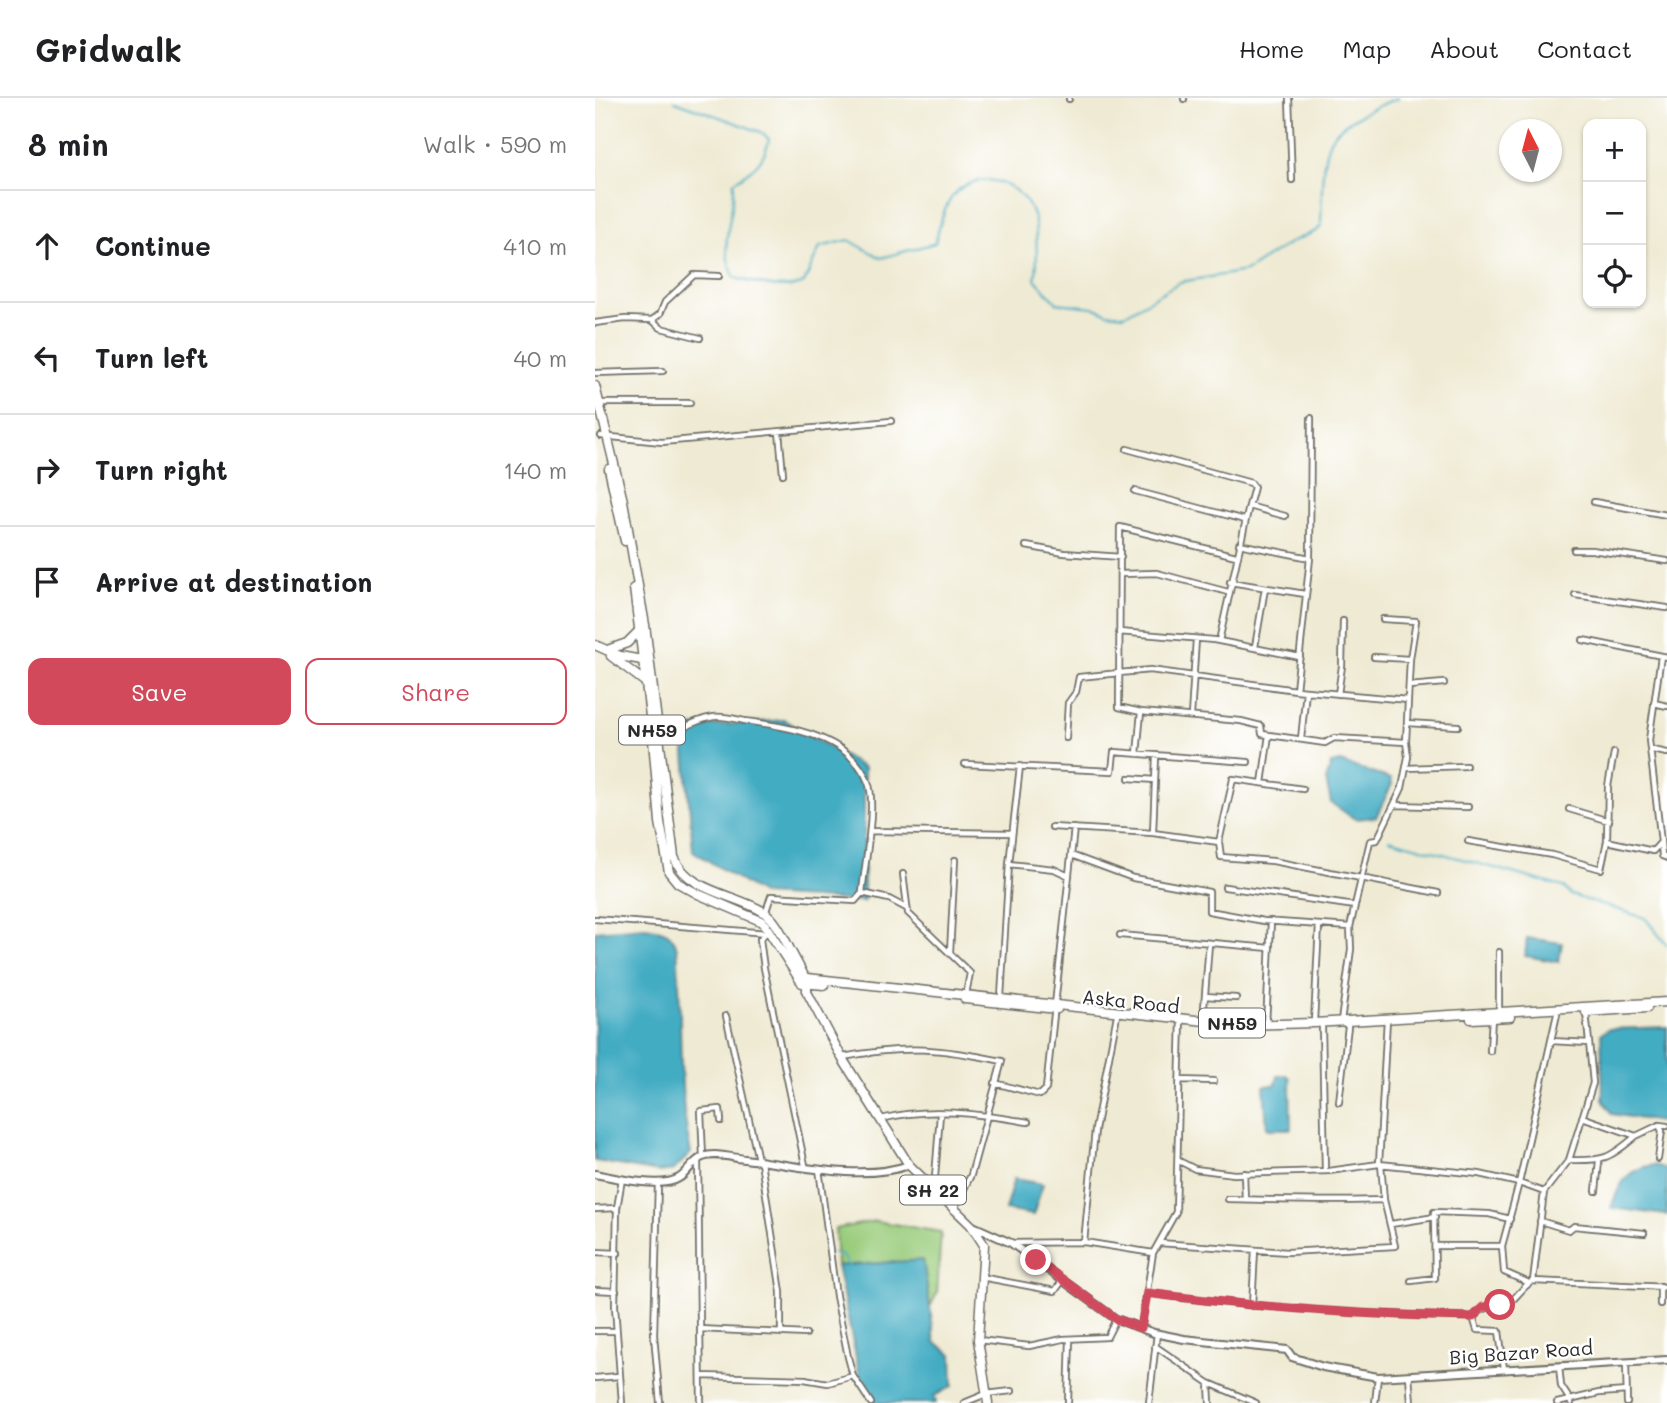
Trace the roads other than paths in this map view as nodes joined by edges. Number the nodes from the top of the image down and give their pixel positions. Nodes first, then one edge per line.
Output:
1 (1289, 98) edge
2 (1292, 180) dead end
3 (719, 276) dead end
4 (652, 320) junction
5 (595, 323) edge
6 (700, 338) dead end
7 (663, 371) dead end
8 (595, 373) edge
9 (595, 386) edge
10 (597, 402) edge
11 (690, 403) dead end
12 (595, 411) edge
13 (1311, 418) dead end
14 (891, 421) dead end
15 (779, 432) junction
16 (604, 437) junction
17 (1127, 449) dead end
18 (783, 474) dead end
19 (1135, 491) dead end
20 (1594, 502) dead end
21 (1249, 506) junction
22 (1667, 515) edge
23 (1285, 516) dead end
24 (1245, 520) junction
25 (1239, 544) junction
26 (1026, 546) dead end
27 (1574, 550) dead end
28 (1236, 556) junction
29 (1121, 557) junction
30 (1310, 558) junction
31 (1667, 561) edge
32 (1120, 574) junction
33 (1230, 582) junction
34 (1265, 589) junction
35 (1228, 592) junction
36 (1305, 594) junction
37 (1575, 595) dead end
38 (1667, 608) edge
39 (1383, 619) dead end
40 (1343, 621) dead end
41 (639, 631) junction
42 (1119, 632) junction
43 (1196, 639) junction
44 (595, 640) edge
45 (1219, 640) junction
46 (1583, 640) dead end
47 (595, 645) edge
48 (1255, 647) junction
49 (609, 650) junction
50 (1661, 656) junction
51 (1300, 657) junction
52 (1374, 657) dead end
53 (1667, 657) edge
54 (646, 659) junction
55 (1410, 659) junction
56 (1119, 673) junction
57 (1194, 678) junction
58 (645, 682) junction
59 (1444, 683) dead end
60 (1409, 686) junction
61 (1296, 690) junction
62 (1306, 691) junction
63 (1338, 694) junction
64 (1408, 700) junction
65 (1654, 702) junction
66 (1667, 706) edge
67 (1141, 712) junction
68 (1191, 716) junction
69 (1406, 723) junction
70 (1458, 726) dead end
71 (1269, 735) junction
72 (1066, 738) dead end
73 (657, 739) junction
74 (1301, 739) junction
75 (1406, 742) junction
76 (1653, 750) junction
77 (1614, 753) dead end
78 (1667, 753) edge
79 (1137, 754) junction
80 (1156, 756) junction
81 (1248, 762) dead end
82 (965, 764) dead end
83 (1020, 766) junction
84 (1466, 766) dead end
85 (1406, 768) junction
86 (1129, 778) dead end
87 (1155, 780) junction
88 (1262, 783) junction
89 (1303, 789) dead end
90 (1394, 805) junction
91 (1468, 807) dead end
92 (1569, 809) dead end
93 (1609, 821) junction
94 (1052, 827) dead end
95 (1075, 828) junction
96 (870, 831) junction
97 (1012, 833) junction
98 (1153, 833) junction
99 (1607, 841) junction
100 (1219, 842) junction
101 (1468, 842) dead end
102 (1661, 842) junction
103 (1072, 855) junction
104 (1667, 858) edge
105 (955, 860) dead end
106 (1009, 864) junction
107 (903, 874) dead end
108 (1069, 876) junction
109 (1360, 877) junction
110 (1225, 887) dead end
111 (862, 893) junction
112 (1438, 893) dead end
113 (1355, 906) junction
114 (906, 908) junction
115 (764, 917) junction
116 (595, 919) edge
117 (1271, 921) junction
118 (1319, 925) junction
119 (1350, 927) junction
120 (768, 932) junction
121 (1120, 935) dead end
122 (1209, 944) junction
123 (1270, 948) junction
124 (1499, 952) dead end
125 (950, 953) junction
126 (804, 983) junction
127 (966, 994) junction
128 (1205, 996) junction
129 (1001, 997) junction
130 (1236, 998) dead end
131 (1667, 1004) edge
132 (1055, 1006) junction
133 (1557, 1011) junction
134 (1586, 1012) junction
135 (1117, 1015) junction
136 (1496, 1015) junction
137 (726, 1016) dead end
138 (1181, 1020) junction
139 (1203, 1020) junction
140 (1387, 1021) junction
141 (1344, 1024) junction
142 (1266, 1025) junction
143 (1318, 1025) junction
144 (1551, 1041) junction
145 (1589, 1043) junction
146 (1490, 1051) dead end
147 (842, 1058) junction
148 (1179, 1080) junction
149 (1214, 1081) dead end
150 (995, 1083) junction
151 (1339, 1102) dead end
152 (987, 1113) junction
153 (940, 1114) junction
154 (1582, 1117) junction
155 (881, 1119) junction
156 (721, 1121) dead end
157 (1028, 1122) dead end
158 (1659, 1125) junction
159 (1667, 1126) edge
160 (1636, 1136) junction
161 (700, 1158) junction
162 (1658, 1159) dead end
163 (1569, 1160) junction
164 (759, 1161) junction
165 (1179, 1161) junction
166 (1599, 1161) junction
167 (1380, 1164) junction
168 (805, 1165) junction
169 (909, 1165) junction
170 (819, 1169) junction
171 (1325, 1171) junction
172 (1244, 1173) junction
173 (595, 1174) edge
174 (622, 1179) junction
175 (658, 1182) junction
176 (1519, 1183) junction
177 (934, 1191) junction
178 (1595, 1191) dead end
179 (1544, 1192) junction
180 (1228, 1199) dead end
181 (1245, 1199) junction
182 (1384, 1200) junction
183 (617, 1208) junction
184 (595, 1209) edge
185 (953, 1211) junction
186 (1434, 1217) junction
187 (1510, 1219) junction
188 (1540, 1221) junction
189 (1391, 1224) junction
190 (971, 1225) junction
191 (1644, 1233) dead end
192 (1084, 1242) junction
193 (1011, 1243) junction
194 (1159, 1243) junction
195 (1436, 1246) junction
196 (1502, 1246) junction
197 (1255, 1250) junction
198 (595, 1252) edge
199 (618, 1253) junction
200 (1153, 1253) junction
201 (980, 1276) junction
202 (1063, 1280) junction
203 (1411, 1281) dead end
204 (1531, 1282) junction
205 (1660, 1286) junction
206 (1667, 1287) edge
207 (595, 1290) edge
208 (616, 1290) junction
209 (1147, 1293) junction
210 (1660, 1304) dead end
211 (1252, 1306) junction
212 (1473, 1317) junction
213 (1116, 1319) junction
214 (1141, 1328) junction
215 (700, 1329) junction
216 (595, 1331) edge
217 (616, 1331) junction
218 (781, 1331) junction
219 (1157, 1333) junction
220 (806, 1334) dead end
221 (1070, 1339) junction
222 (978, 1340) junction
223 (1156, 1346) junction
224 (1667, 1360) edge
225 (1626, 1361) junction
226 (1559, 1365) junction
227 (1504, 1369) junction
228 (1409, 1374) junction
229 (619, 1376) junction
230 (701, 1376) junction
231 (853, 1376) junction
232 (1378, 1377) junction
233 (595, 1378) edge
234 (1209, 1383) junction
235 (1012, 1391) dead end
236 (1627, 1391) junction
237 (986, 1394) junction
238 (1570, 1401) edge
239 (622, 1403) edge
240 (660, 1403) edge
241 (701, 1403) edge
242 (871, 1403) edge
243 (964, 1403) edge
244 (988, 1403) edge
245 (1068, 1403) edge
246 (1149, 1403) edge
247 (1210, 1403) edge
248 (1256, 1403) edge
249 (1375, 1403) edge
250 (1411, 1403) edge
251 (1557, 1403) edge
252 (1627, 1403) edge

1 - 2 street
3 - 4 street
4 - 5 street
4 - 6 street
7 - 8 street
9 - 10 main road, NH59
10 - 11 street
10 - 16 main road, NH59
12 - 16 main road, NH59
13 - 30 street
14 - 15 street
15 - 16 street
15 - 18 street
16 - 41 main road, NH59
16 - 54 main road, NH59
17 - 21 street
19 - 24 street
20 - 22 street
21 - 23 street
21 - 24 street
24 - 25 street
25 - 28 street
25 - 30 street
26 - 29 street
27 - 31 street
28 - 29 street
28 - 33 street
29 - 32 street
30 - 36 street
32 - 35 street
32 - 42 street
33 - 34 street
33 - 35 street
34 - 36 street
34 - 48 street
35 - 45 street
36 - 51 street
37 - 38 street
39 - 55 street
40 - 63 street
41 - 49 main road
41 - 54 main road, NH59
42 - 43 street
42 - 56 street
43 - 45 street
43 - 57 street
44 - 49 main road
45 - 48 street
46 - 50 street
47 - 49 main road
48 - 51 street
49 - 54 main road
49 - 58 main road
50 - 53 street
50 - 65 street
51 - 61 street
52 - 55 street
54 - 58 main road, NH59
54 - 73 main road, NH59
55 - 60 street
56 - 57 street
56 - 67 street
56 - 72 street
57 - 61 street
57 - 68 street
58 - 73 main road, NH59
59 - 60 street
60 - 64 street
61 - 62 street
62 - 63 street
62 - 74 street
63 - 64 street
64 - 69 street
65 - 66 street
65 - 76 street
67 - 68 street
67 - 79 street
68 - 71 street
69 - 70 street
69 - 75 street
71 - 74 street
71 - 88 street
73 - 96 street
73 - 115 main road, NH59
74 - 75 street
75 - 85 street
76 - 78 street
76 - 102 street
77 - 93 street
79 - 80 street
79 - 83 street
80 - 81 street
80 - 87 street
82 - 83 street
83 - 97 street
84 - 85 street
85 - 90 street
86 - 87 street
87 - 98 street
88 - 89 street
88 - 100 street
90 - 91 street
90 - 109 street
92 - 93 street
93 - 99 street
94 - 95 street
95 - 98 street
95 - 103 street
96 - 97 street
96 - 111 street
97 - 106 street
98 - 100 street
99 - 101 street
99 - 102 street
100 - 109 street
102 - 104 street
103 - 108 street
103 - 117 street
105 - 125 street
106 - 108 street
106 - 129 street
107 - 114 street
108 - 132 street
109 - 112 street
109 - 113 street
110 - 113 street
111 - 114 street
111 - 115 street
113 - 119 street
114 - 125 street
115 - 120 main road, NH59
115 - 126 main road
116 - 120 street
117 - 118 street
117 - 123 street
118 - 119 street
118 - 143 street
119 - 141 street
120 - 126 main road, NH59
120 - 168 street
121 - 122 street
122 - 123 street
122 - 128 street
123 - 142 street
124 - 136 street
125 - 127 street
126 - 127 main road, NH59
126 - 132 main road, Aska Road / NH59
126 - 147 main road, SH 22
127 - 129 main road, NH59
128 - 130 street
128 - 139 street
129 - 132 main road, NH59
131 - 133 main road, NH59
131 - 134 main road, Aska Road / NH59
132 - 135 main road, Aska Road / NH59
132 - 138 main road, NH59
132 - 150 street
133 - 134 main road, Aska Road / NH59
133 - 136 main road, Aska Road / NH59
133 - 144 street
134 - 145 street
135 - 138 main road, Aska Road / NH59
135 - 192 street
136 - 140 main road, Aska Road / NH59
136 - 146 street
137 - 164 street
138 - 139 main road, NH59
138 - 143 main road, Aska Road / NH59
138 - 148 street
139 - 142 main road, NH59
140 - 141 main road, Aska Road / NH59
140 - 167 street
141 - 143 main road, Aska Road / NH59
141 - 151 street
142 - 143 main road, NH59
143 - 171 street
144 - 145 street
144 - 176 street
145 - 154 street
147 - 150 street
147 - 155 main road, SH 22
148 - 149 street
148 - 165 street
150 - 152 street
152 - 153 street
152 - 157 street
152 - 185 street
153 - 155 street
153 - 177 street
154 - 160 street
154 - 163 street
155 - 169 main road, SH 22
156 - 161 street
158 - 159 street
158 - 160 street
158 - 162 street
160 - 166 street
161 - 164 street
161 - 175 street
161 - 215 street
163 - 166 street
163 - 179 street
164 - 168 street
164 - 218 street
165 - 172 street
165 - 194 street
166 - 178 street
167 - 171 street
167 - 176 street
167 - 182 street
168 - 170 street
169 - 170 street
169 - 177 main road, SH 22
170 - 231 street
171 - 172 street
172 - 181 street
173 - 174 street
174 - 175 street
174 - 183 street
175 - 240 street
176 - 179 street
176 - 187 street
177 - 185 main road, SH 22
179 - 188 street
180 - 181 street
181 - 182 street
182 - 189 street
183 - 184 street
183 - 199 street
185 - 190 main road, SH 22
186 - 187 street
186 - 189 street
186 - 195 street
187 - 196 street
188 - 191 street
188 - 204 street
189 - 197 street
190 - 193 street, Big Bazar Road
190 - 201 main road, SH 22
192 - 193 street
192 - 200 street
193 - 202 street, Big Bazar Road
194 - 197 street
194 - 200 street
195 - 196 street
195 - 203 street
196 - 204 street
197 - 211 street
198 - 199 street
199 - 208 street
200 - 209 street
201 - 202 street
201 - 222 main road, SH 22
202 - 213 street, Big Bazar Road
204 - 205 street
204 - 212 street
205 - 206 street
205 - 210 street
207 - 208 street
208 - 217 street
209 - 211 street
209 - 214 street
211 - 212 street
212 - 227 street
213 - 214 street, Big Bazar Road
213 - 221 street
214 - 219 street, Big Bazar Road
215 - 218 street
215 - 230 street
216 - 217 street
217 - 229 street
218 - 220 street
219 - 223 street
219 - 232 street, Big Bazar Road
221 - 222 street
221 - 245 street
222 - 237 main road, SH 22
223 - 234 street
223 - 246 street
224 - 225 street, Big Bazar Road
225 - 226 street, Big Bazar Road
225 - 236 street
226 - 227 street, Big Bazar Road
226 - 238 street
227 - 228 street, Big Bazar Road
228 - 232 street, Big Bazar Road
228 - 250 street
229 - 233 street
229 - 239 street
230 - 231 street
230 - 241 street
231 - 242 street
232 - 249 street
234 - 247 street
234 - 248 street
235 - 237 street
236 - 238 street
236 - 252 street
237 - 243 street
237 - 244 main road, SH 22
238 - 251 street

